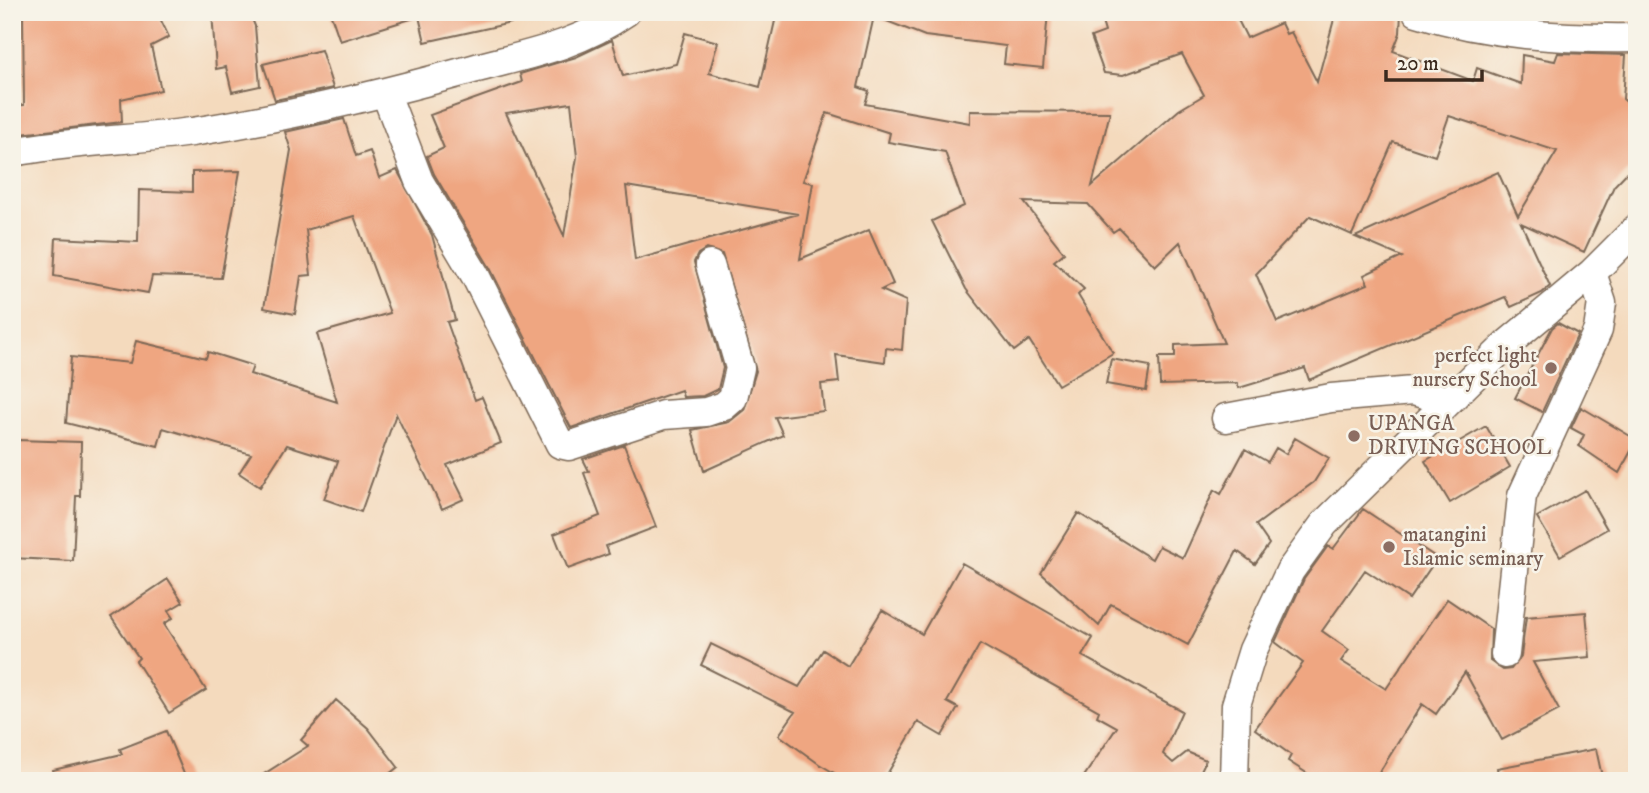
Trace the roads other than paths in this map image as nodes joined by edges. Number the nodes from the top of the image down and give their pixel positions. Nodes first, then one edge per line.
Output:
1 (626, 12) edge
2 (1417, 12) edge
3 (1637, 38) edge
4 (386, 94) junction
5 (12, 152) edge
6 (1637, 228) edge
7 (710, 265) dead end
8 (1592, 273) junction
9 (1449, 401) junction
10 (1226, 418) dead end
11 (1505, 654) dead end
12 (1234, 781) edge

1 - 4 street
2 - 3 street
4 - 5 street
4 - 7 street
6 - 8 street
8 - 9 street
8 - 11 street
9 - 10 street
9 - 12 street

